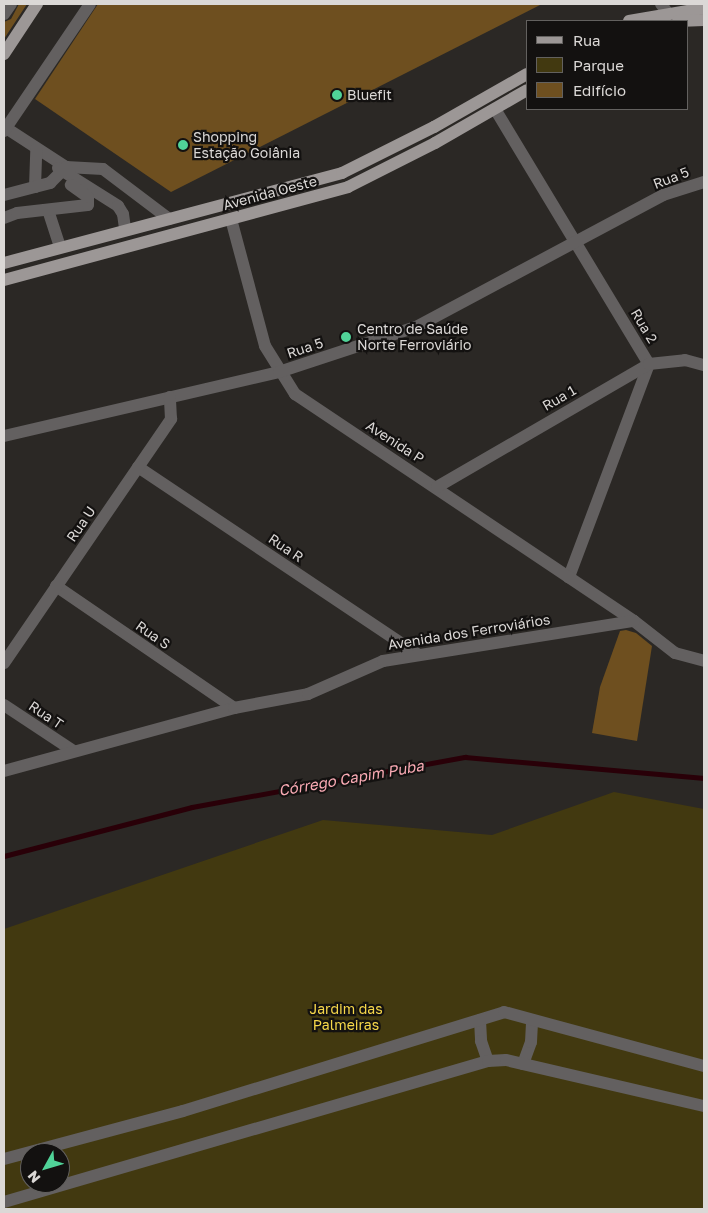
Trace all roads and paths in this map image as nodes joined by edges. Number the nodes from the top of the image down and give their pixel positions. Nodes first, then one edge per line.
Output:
1 (11, 4) edge
2 (37, 4) edge
3 (90, 4) edge
4 (664, 8) edge
5 (704, 8) edge
6 (4, 14) edge
7 (631, 20) edge
8 (704, 20) edge
9 (688, 21) edge
10 (4, 54) edge
11 (526, 75) edge
12 (526, 91) edge
13 (495, 109) junction
14 (4, 132) edge
15 (36, 152) junction
16 (62, 172) junction
17 (704, 182) edge
18 (35, 187) junction
19 (4, 195) edge
20 (48, 210) junction
21 (4, 218) edge
22 (169, 219) junction
23 (231, 219) junction
24 (124, 230) junction
25 (576, 242) junction
26 (60, 246) junction
27 (4, 263) edge
28 (4, 280) edge
29 (649, 364) junction
30 (704, 365) edge
31 (278, 372) junction
32 (170, 397) junction
33 (4, 436) edge
34 (138, 467) junction
35 (437, 488) junction
36 (569, 577) junction
37 (56, 586) junction
38 (634, 621) junction
39 (417, 654) junction
40 (704, 661) edge
41 (4, 663) edge
42 (4, 705) edge
43 (234, 708) junction
44 (72, 750) junction
45 (4, 771) edge
46 (480, 1020) junction
47 (532, 1020) junction
48 (488, 1061) junction
49 (523, 1064) junction
50 (704, 1066) edge
51 (704, 1106) edge
52 (4, 1159) edge
53 (4, 1202) edge

1 - 6 street
2 - 10 main road
3 - 14 street
4 - 5 main road
4 - 7 main road
8 - 9 main road
11 - 22 main road, Avenida Oeste
12 - 13 main road, Avenida Oeste
13 - 23 main road, Avenida Oeste
13 - 25 street, Rua 2
14 - 15 street
15 - 16 street
15 - 18 street
16 - 18 street
16 - 20 street
16 - 22 street
16 - 24 street
17 - 25 street, Rua 5
18 - 19 street
20 - 21 street
20 - 26 street
22 - 24 main road, Avenida Oeste
23 - 28 main road, Avenida Oeste
23 - 31 street, Avenida P
24 - 26 main road, Avenida Oeste
25 - 29 street, Rua 2
25 - 31 street, Rua 5
26 - 27 main road, Avenida Oeste
29 - 30 street, Rua 1
29 - 35 street, Rua 1
29 - 36 street, Rua 2
31 - 32 street, Rua 5
31 - 35 street, Avenida P
32 - 33 street, Rua 5
32 - 34 street, Rua U
34 - 37 street, Rua U
34 - 39 street, Rua R
35 - 36 street, Avenida P
36 - 38 street, Avenida P
37 - 41 street, Rua U
37 - 43 street, Rua S
38 - 39 street, Avenida dos Ferroviários
38 - 40 street
39 - 43 street, Avenida dos Ferroviários
42 - 44 street, Rua T
43 - 44 street, Avenida dos Ferroviários
44 - 45 street, Avenida dos Ferroviários
46 - 47 street
46 - 48 street
46 - 52 street
47 - 49 street
47 - 50 street
48 - 49 street
48 - 53 street
49 - 51 street

